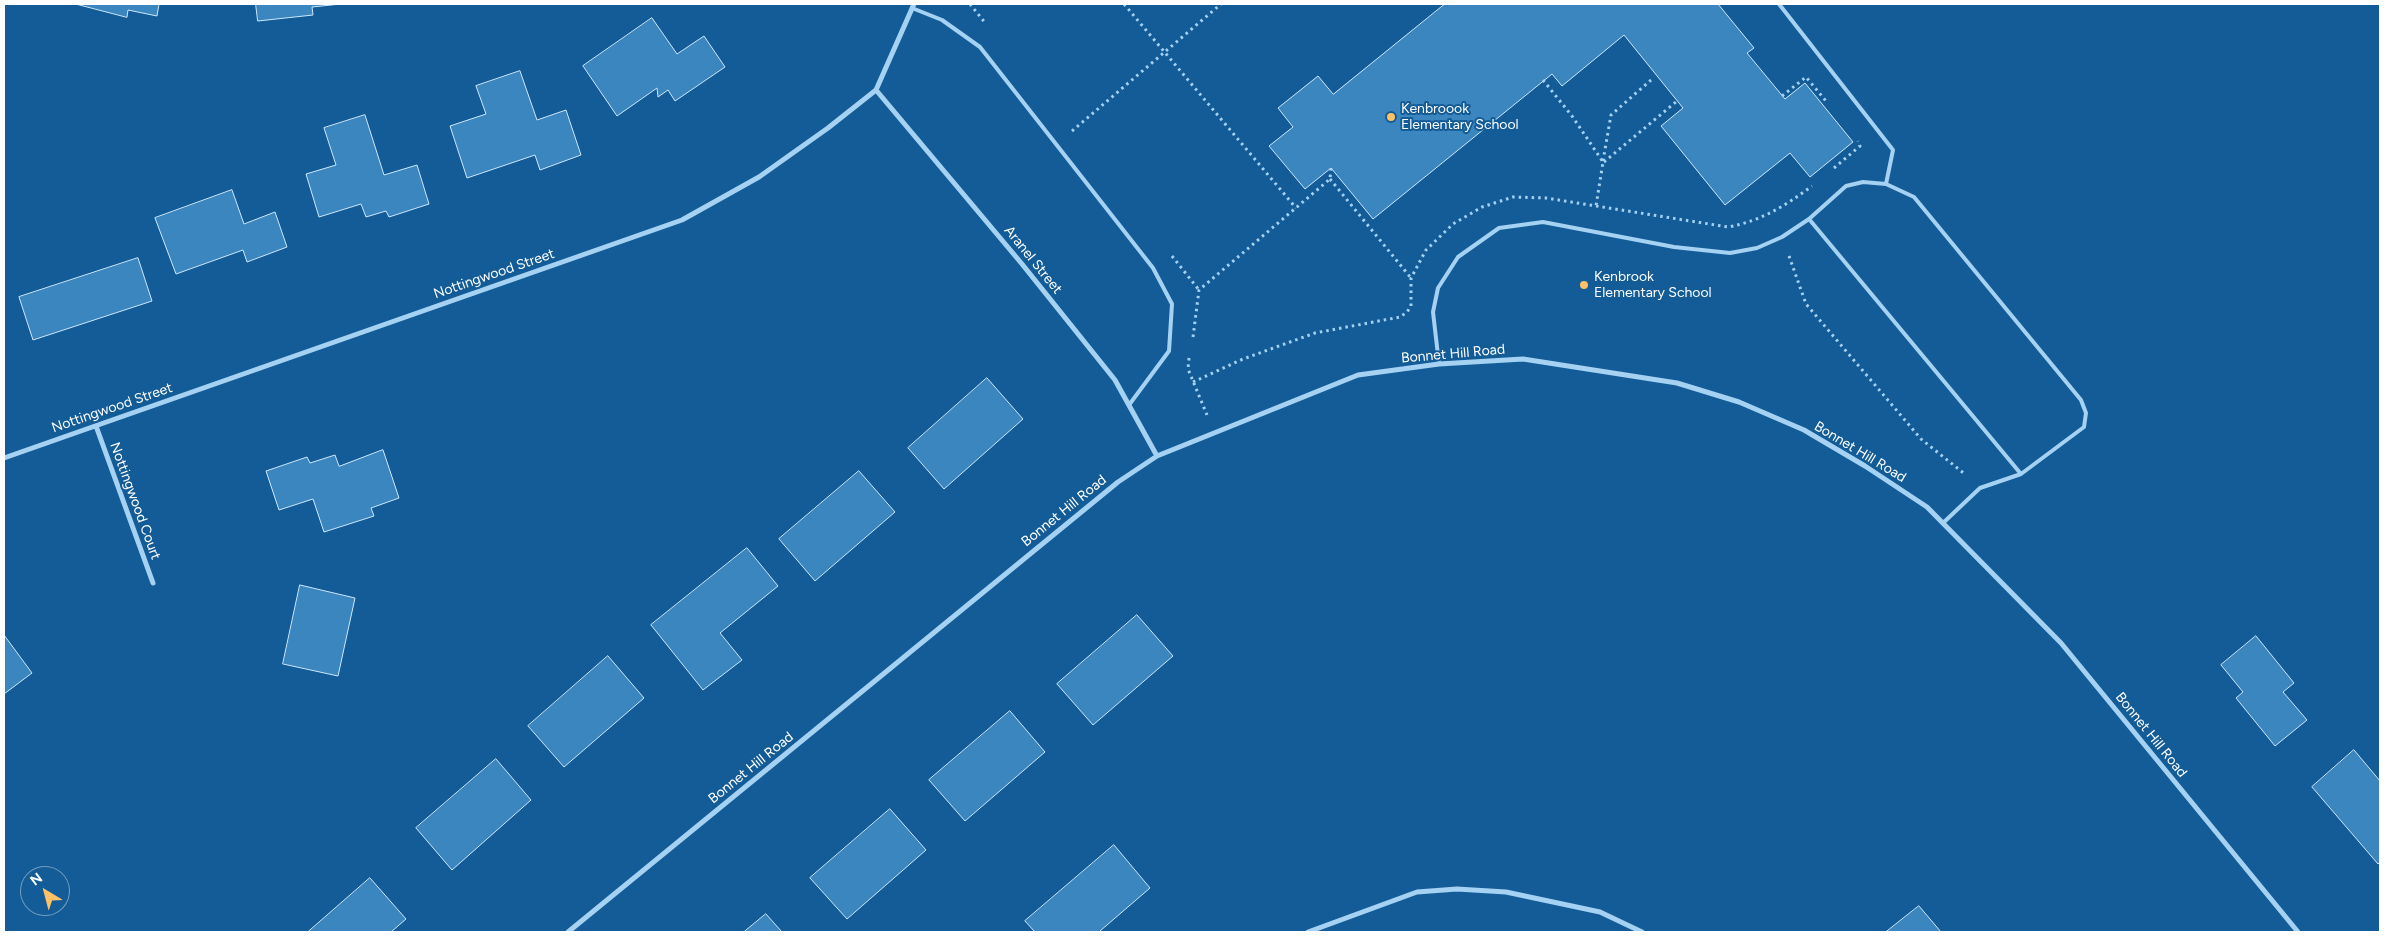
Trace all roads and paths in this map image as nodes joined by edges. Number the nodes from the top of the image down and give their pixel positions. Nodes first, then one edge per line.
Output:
1 (1124, 4) edge
2 (1221, 4) edge
3 (1779, 4) edge
4 (913, 6) edge
5 (1164, 52) junction
6 (1543, 80) dead end
7 (1651, 80) dead end
8 (876, 90) junction
9 (1782, 96) dead end
10 (1678, 101) dead end
11 (1829, 105) dead end
12 (1072, 131) dead end
13 (1852, 134) dead end
14 (1603, 162) junction
15 (1331, 168) dead end
16 (1832, 169) dead end
17 (1330, 179) junction
18 (1818, 181) dead end
19 (1886, 184) junction
20 (1596, 205) junction
21 (1296, 208) junction
22 (1809, 219) junction
23 (1590, 231) junction
24 (1782, 237) junction
25 (1411, 278) junction
26 (1192, 343) dead end
27 (1190, 352) dead end
28 (1439, 364) junction
29 (1193, 382) junction
30 (1129, 405) junction
31 (96, 426) junction
32 (1214, 432) junction
33 (1157, 456) junction
34 (4, 458) edge
35 (2021, 474) junction
36 (1980, 488) junction
37 (1943, 522) junction
38 (153, 583) dead end
39 (568, 932) edge
40 (1308, 932) edge
41 (1642, 932) edge
42 (2298, 932) edge

1 - 5 path
2 - 5 path
3 - 19 lane
4 - 8 street, Nottingwood Street
4 - 30 lane
5 - 12 path
5 - 21 path
6 - 14 path
7 - 14 path
8 - 30 street, Aranel Street
8 - 31 street, Nottingwood Street
9 - 11 path
10 - 14 path
13 - 16 path
14 - 20 path
15 - 17 path
17 - 21 path
17 - 25 path
18 - 20 path
19 - 22 lane
19 - 35 lane
20 - 23 path
20 - 25 path
21 - 26 path
22 - 24 lane
22 - 35 lane
23 - 24 lane
23 - 28 lane
24 - 36 path
25 - 29 path
27 - 29 path
28 - 32 street, Bonnet Hill Road
28 - 37 street, Bonnet Hill Road
29 - 32 path
30 - 33 street, Aranel Street
31 - 34 street, Nottingwood Street
31 - 38 street, Nottingwood Court
32 - 33 street, Bonnet Hill Road
33 - 39 street, Bonnet Hill Road
35 - 36 lane
36 - 37 lane
37 - 42 street, Bonnet Hill Road
40 - 41 street

